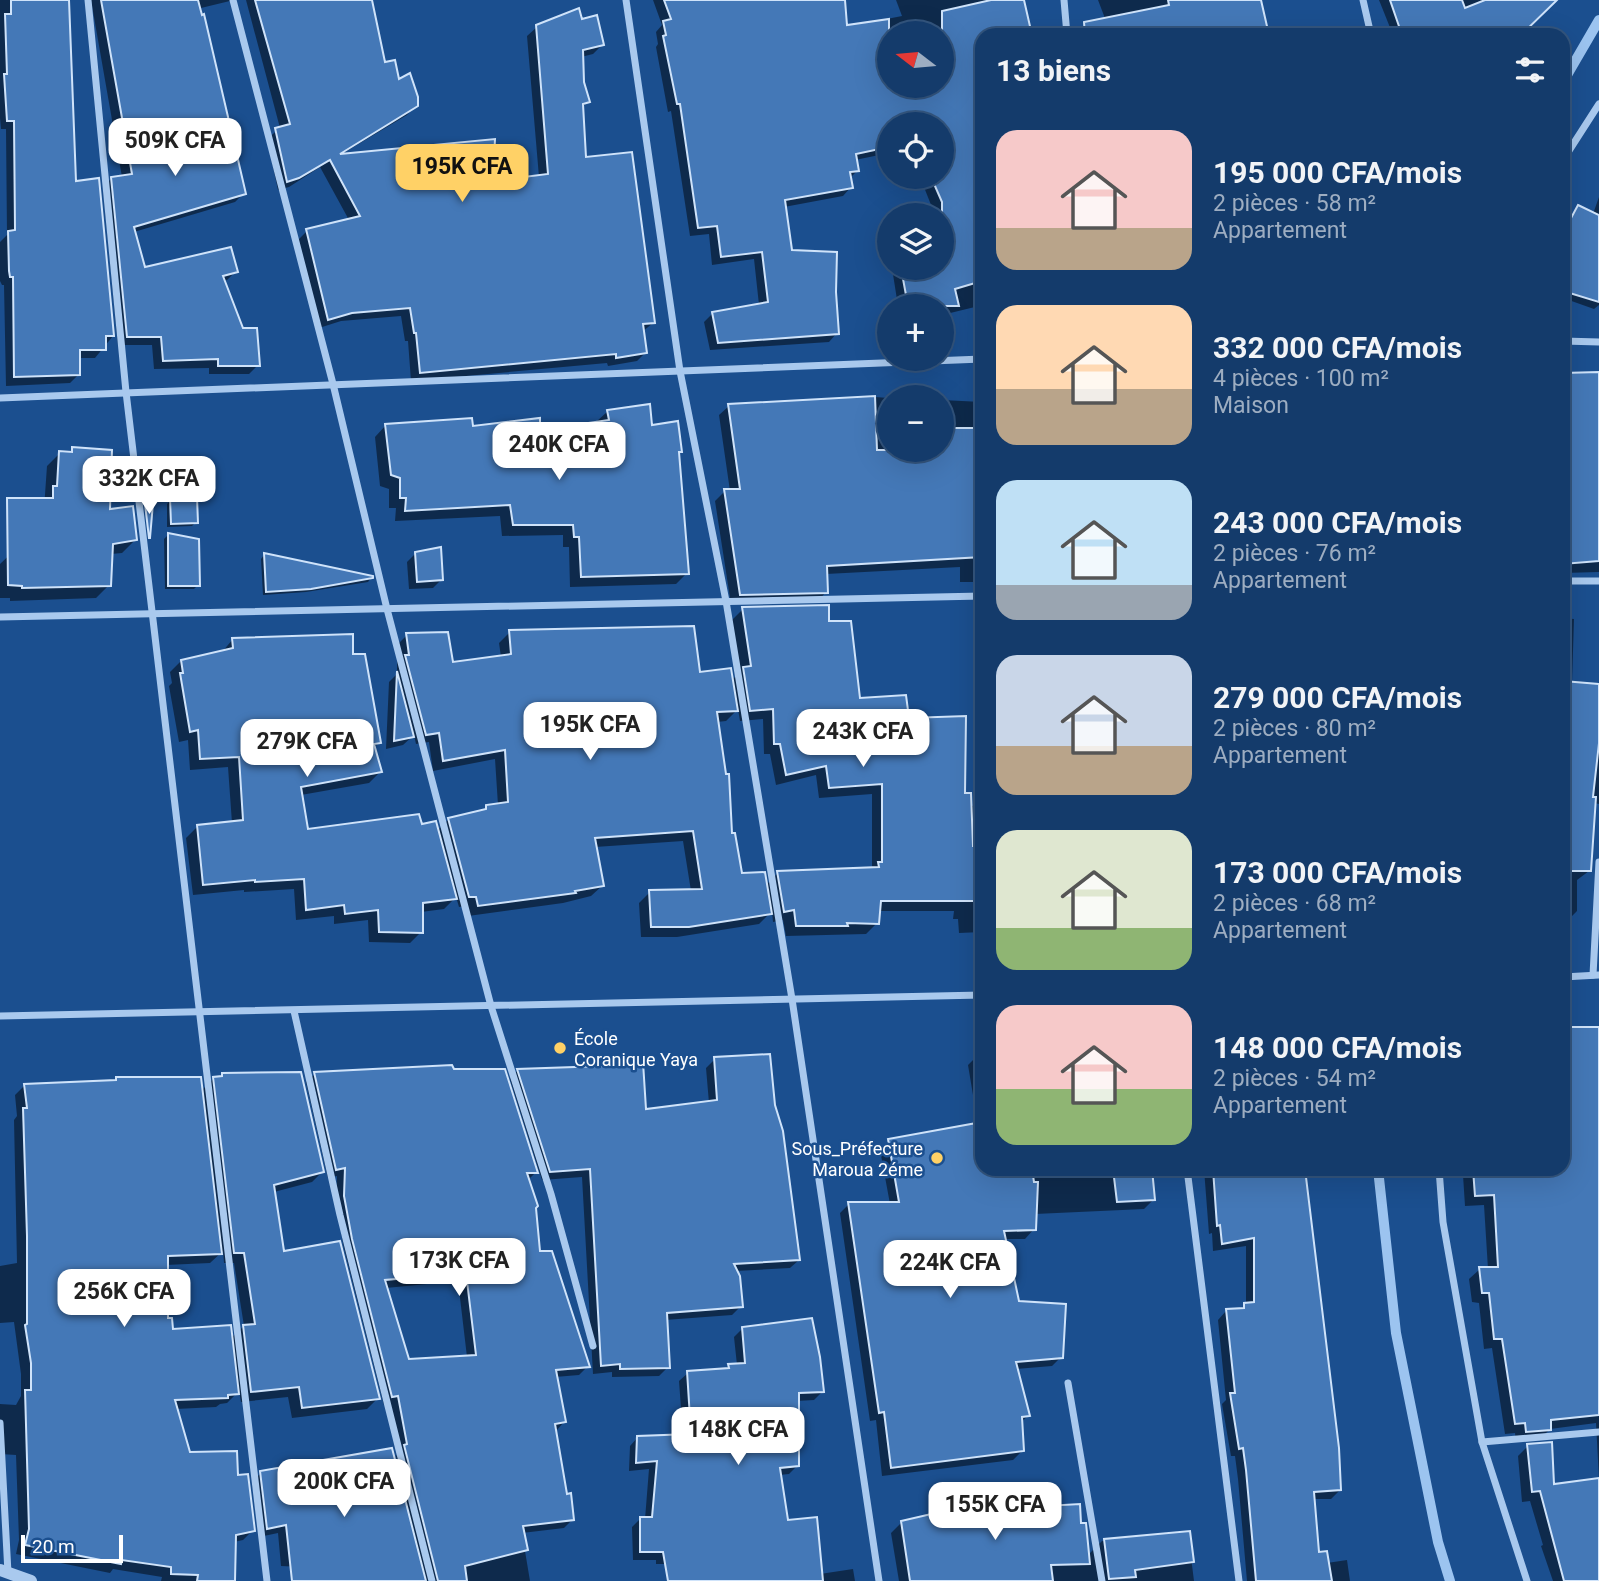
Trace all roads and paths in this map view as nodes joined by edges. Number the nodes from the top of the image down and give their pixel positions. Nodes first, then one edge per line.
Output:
1 (88, 0) edge
2 (233, 0) edge
3 (626, 0) edge
4 (1063, 0) edge
5 (1363, 0) edge
6 (1066, 28) edge
7 (1369, 28) edge
8 (1599, 104) edge
9 (1570, 149) edge
10 (1570, 341) edge
11 (1599, 342) edge
12 (975, 359) edge
13 (680, 371) junction
14 (333, 384) junction
15 (126, 391) junction
16 (0, 398) edge
17 (1570, 581) edge
18 (1599, 581) edge
19 (975, 596) edge
20 (726, 601) junction
21 (387, 609) junction
22 (151, 613) junction
23 (0, 617) edge
24 (1599, 862) edge
25 (1596, 975) edge
26 (1570, 977) edge
27 (975, 995) edge
28 (792, 999) junction
29 (491, 1006) junction
30 (294, 1011) junction
31 (200, 1013) junction
32 (0, 1016) edge
33 (1188, 1176) edge
34 (1440, 1176) edge
35 (593, 1346) dead end
36 (1068, 1383) dead end
37 (0, 1423) edge
38 (1599, 1432) edge
39 (1482, 1442) junction
40 (4, 1572) edge
41 (31, 1581) edge
42 (267, 1581) edge
43 (432, 1581) edge
44 (879, 1581) edge
45 (1102, 1581) edge
46 (1239, 1581) edge
47 (1527, 1581) edge

1 - 15 street
2 - 14 street
3 - 13 street
4 - 6 street
5 - 7 street
8 - 9 street
10 - 11 street
12 - 13 street
13 - 14 street
13 - 20 street
14 - 15 street
14 - 21 street
15 - 16 street
15 - 22 street
17 - 18 street
19 - 20 street
20 - 21 street
20 - 28 street
21 - 22 street
21 - 29 street
22 - 23 street
22 - 31 street
24 - 25 street
25 - 26 street
27 - 28 street
28 - 29 street
28 - 44 street
29 - 30 street
29 - 35 street
30 - 31 street
30 - 43 street
31 - 32 street
31 - 42 street
33 - 46 street
34 - 39 street
36 - 45 street
37 - 40 street
38 - 39 street
39 - 47 street
40 - 41 street

